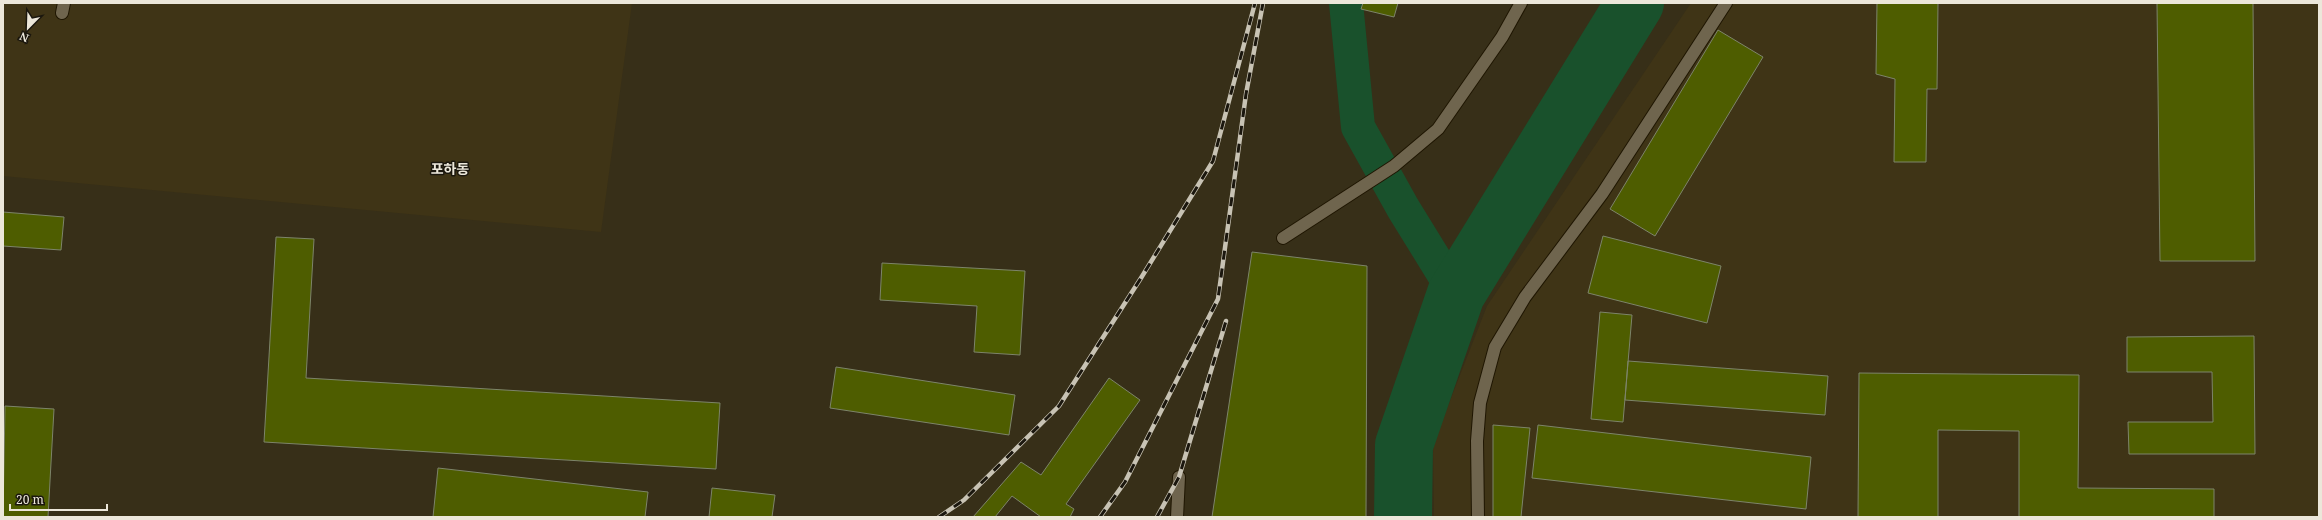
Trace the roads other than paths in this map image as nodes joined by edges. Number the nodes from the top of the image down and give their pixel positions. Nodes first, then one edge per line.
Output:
1 (1521, 3) edge
2 (1726, 3) edge
3 (1283, 238) dead end
4 (1179, 477) dead end
5 (1177, 517) edge
6 (1478, 517) edge

1 - 3 street
2 - 6 street
4 - 5 street

